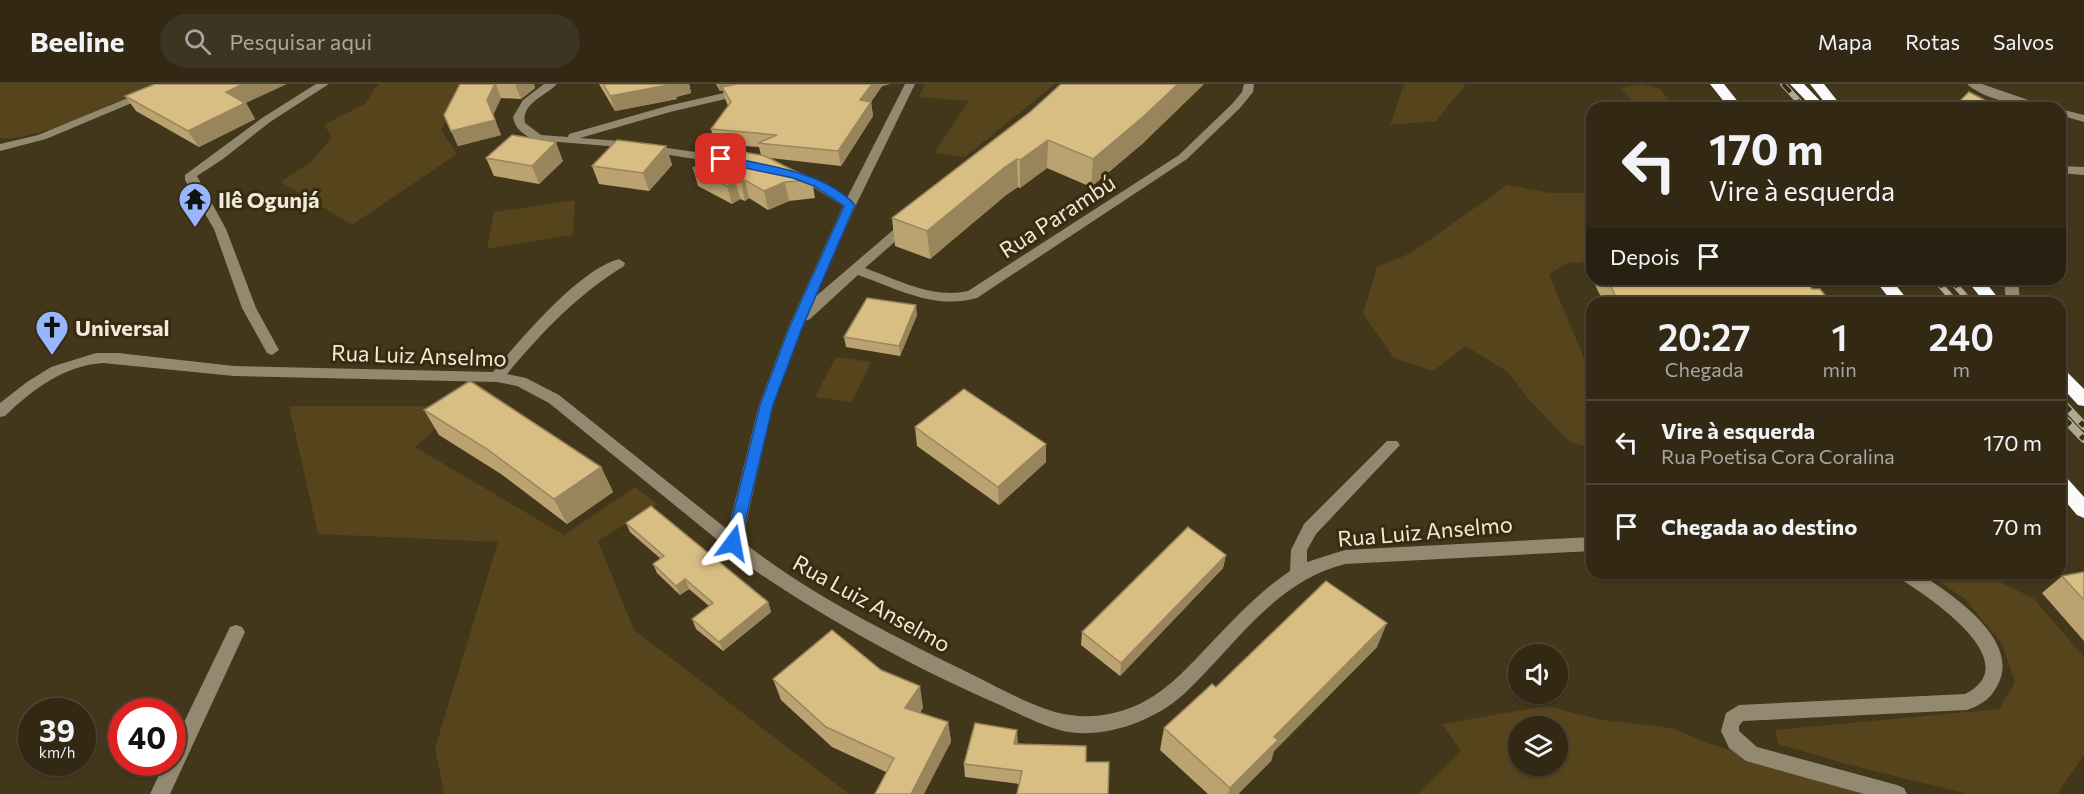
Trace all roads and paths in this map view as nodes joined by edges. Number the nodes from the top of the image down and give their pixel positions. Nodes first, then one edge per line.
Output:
1 (172, 84) edge
2 (324, 84) edge
3 (552, 84) edge
4 (777, 84) edge
5 (910, 84) edge
6 (1249, 84) edge
7 (1717, 84) edge
8 (1797, 84) edge
9 (1817, 84) edge
10 (1972, 84) edge
11 (1731, 102) edge
12 (1814, 102) edge
13 (1831, 102) edge
14 (2023, 102) edge
15 (2066, 114) edge
16 (2084, 119) edge
17 (558, 140) junction
18 (0, 148) edge
19 (741, 163) edge
20 (777, 170) edge
21 (2066, 170) edge
22 (2084, 171) edge
23 (850, 205) junction
24 (918, 214) edge
25 (619, 263) dead end
26 (855, 269) junction
27 (1887, 285) edge
28 (1979, 285) edge
29 (1897, 297) edge
30 (1989, 297) edge
31 (795, 328) junction
32 (272, 350) dead end
33 (497, 377) junction
34 (2066, 381) edge
35 (2084, 400) edge
36 (0, 412) edge
37 (1392, 445) dead end
38 (2066, 490) edge
39 (2084, 510) edge
40 (733, 543) junction
41 (1586, 544) edge
42 (1298, 574) junction
43 (1915, 579) edge
44 (236, 632) dead end
45 (160, 794) edge
46 (1897, 794) edge

1 - 18 street
2 - 32 street
3 - 17 street
4 - 17 street
5 - 23 street
6 - 26 street, Rua Parambú
7 - 11 highway
8 - 12 highway
9 - 13 highway
10 - 14 street
15 - 16 street
17 - 19 street
20 - 23 street
21 - 22 street
23 - 31 street
24 - 26 street
25 - 33 street
26 - 31 street
27 - 29 highway
28 - 30 highway
31 - 40 street
33 - 36 street, Rua Luiz Anselmo
33 - 40 street, Rua Luiz Anselmo
34 - 35 highway
37 - 42 street
38 - 39 highway
40 - 42 street, Rua Luiz Anselmo
41 - 42 street, Rua Luiz Anselmo
43 - 46 street
44 - 45 street

